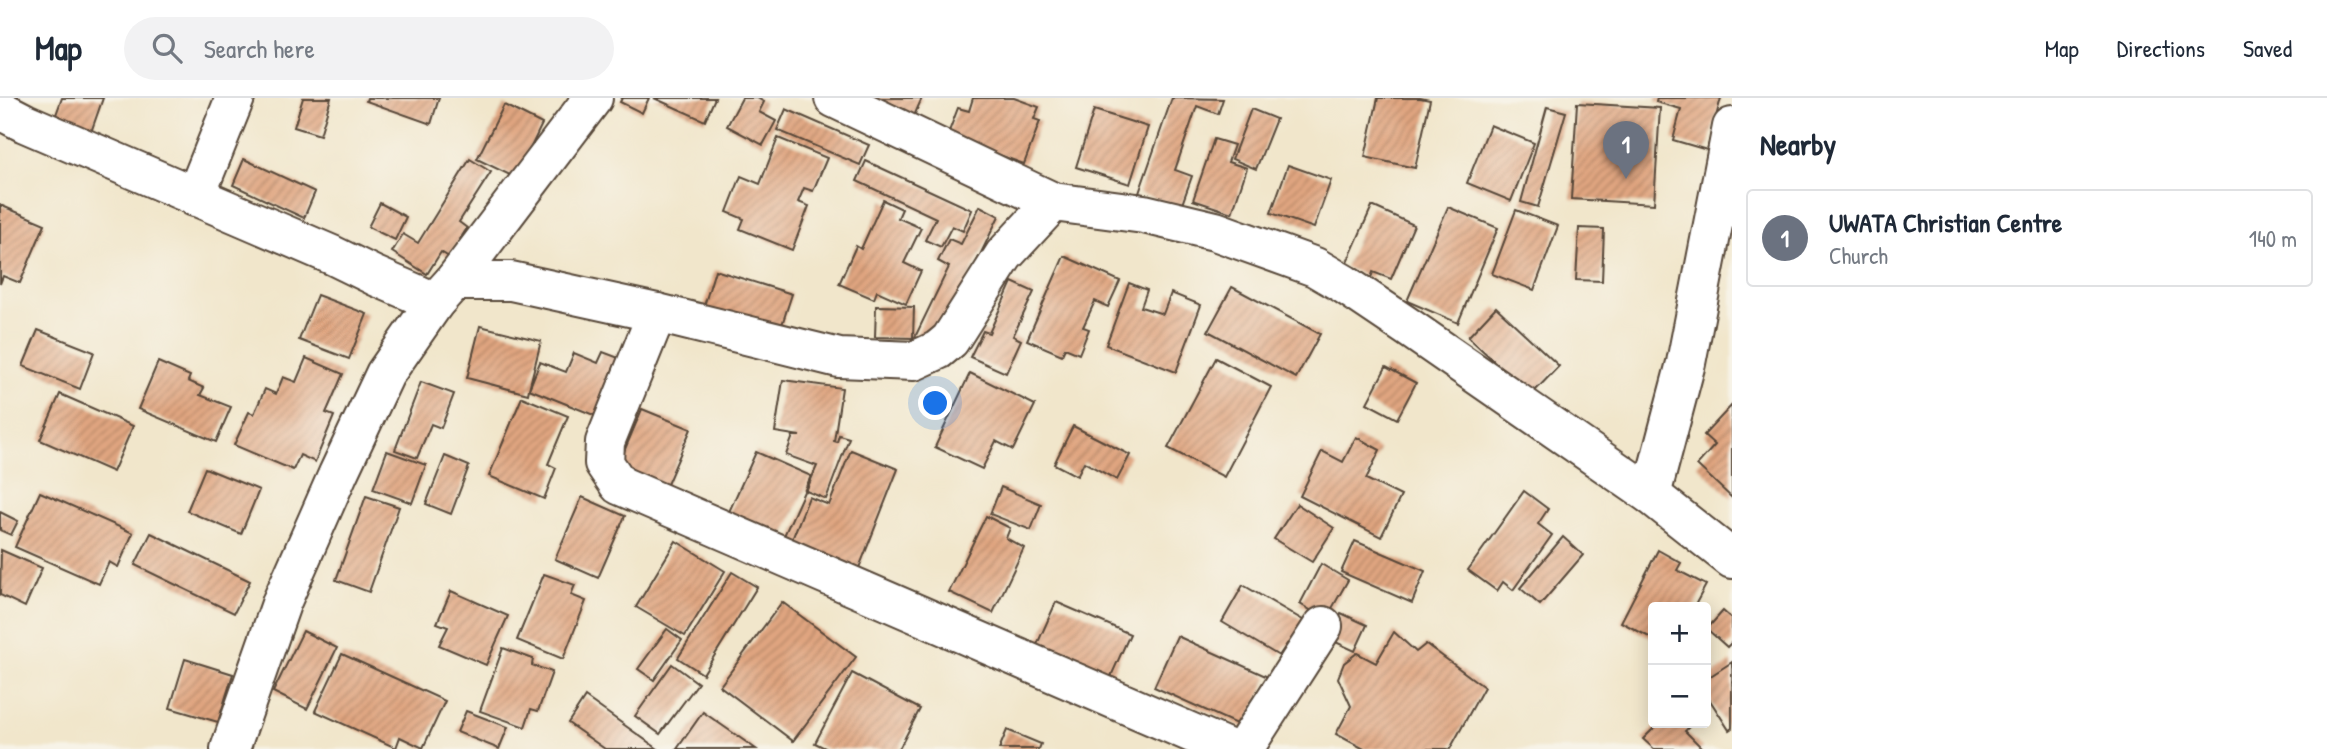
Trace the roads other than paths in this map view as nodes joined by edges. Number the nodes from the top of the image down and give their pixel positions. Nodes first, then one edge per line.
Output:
1 (235, 98) edge
2 (593, 98) edge
3 (834, 98) edge
4 (0, 110) edge
5 (1732, 127) edge
6 (195, 197) junction
7 (1053, 202) junction
8 (1723, 222) edge
9 (445, 291) junction
10 (657, 313) junction
11 (1651, 495) junction
12 (1732, 559) edge
13 (1323, 626) dead end
14 (230, 749) edge
15 (1229, 749) edge
16 (1238, 749) edge

1 - 6 street
2 - 9 street
3 - 7 street
4 - 6 street
5 - 8 street
6 - 9 street
7 - 10 street
7 - 11 street
8 - 11 street
9 - 10 street
9 - 14 street
10 - 15 street
11 - 12 street
13 - 16 street

